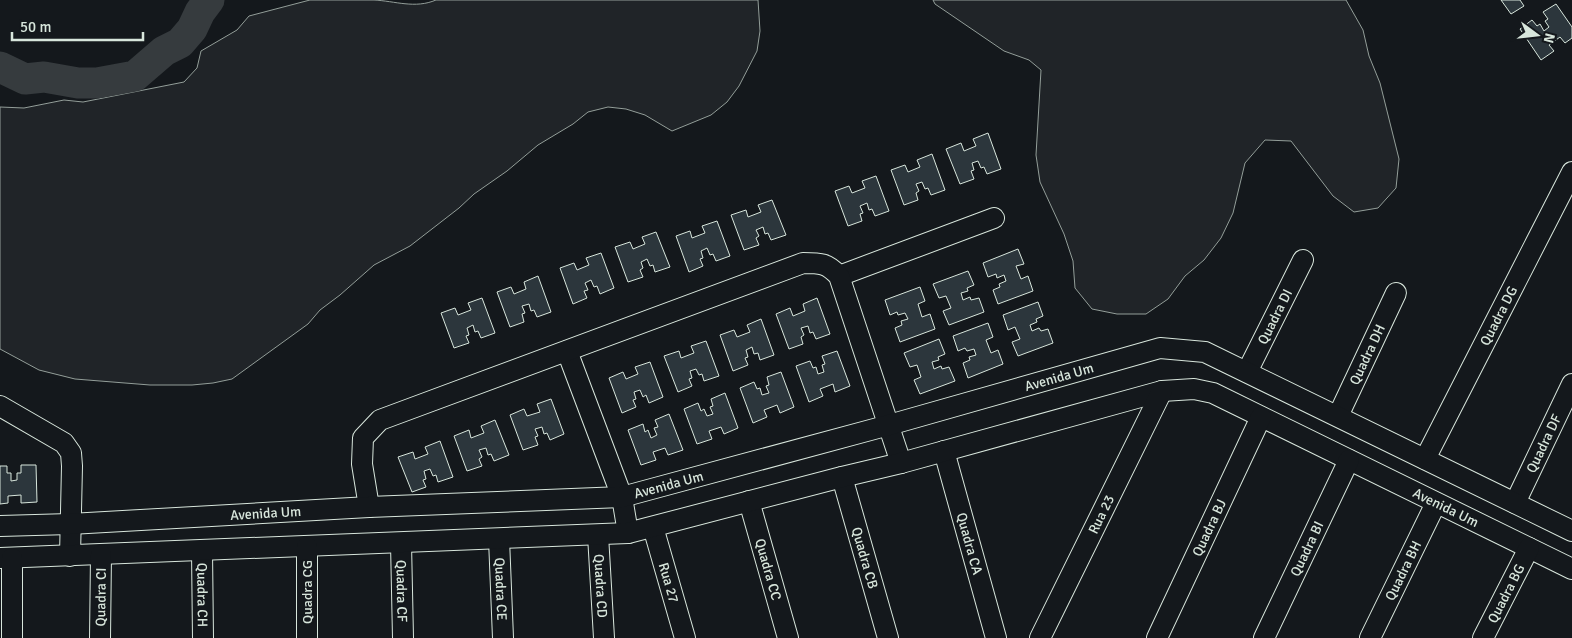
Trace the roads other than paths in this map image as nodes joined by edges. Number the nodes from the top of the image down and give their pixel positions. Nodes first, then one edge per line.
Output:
1 (1572, 172) edge
2 (994, 218) dead end
3 (1302, 260) dead end
4 (840, 276) junction
5 (1396, 293) dead end
6 (567, 351) junction
7 (1247, 372) junction
8 (1572, 384) edge
9 (1162, 391) junction
10 (1309, 402) junction
11 (0, 406) edge
12 (1338, 416) junction
13 (1261, 417) junction
14 (889, 425) junction
15 (1294, 433) junction
16 (944, 450) junction
17 (1349, 460) junction
18 (1425, 460) junction
19 (901, 463) junction
20 (842, 477) junction
21 (622, 497) junction
22 (749, 502) junction
23 (1436, 502) junction
24 (1515, 503) junction
25 (369, 507) junction
26 (70, 524) junction
27 (0, 526) edge
28 (653, 527) junction
29 (1572, 532) edge
30 (628, 533) junction
31 (598, 535) junction
32 (499, 539) junction
33 (401, 543) junction
34 (307, 547) junction
35 (1529, 548) junction
36 (202, 551) junction
37 (101, 555) junction
38 (70, 556) junction
39 (6, 558) edge
40 (1572, 569) edge
41 (12, 638) edge
42 (100, 638) edge
43 (203, 638) edge
44 (307, 638) edge
45 (403, 638) edge
46 (503, 638) edge
47 (604, 638) edge
48 (685, 638) edge
49 (788, 638) edge
50 (888, 638) edge
51 (996, 638) edge
52 (1040, 638) edge
53 (1157, 638) edge
54 (1264, 638) edge
55 (1370, 638) edge
56 (1484, 638) edge

1 - 18 street, Quadra DG
2 - 4 street
3 - 7 street, Quadra DI
4 - 6 street
4 - 14 street
5 - 12 street, Quadra DH
6 - 21 street
6 - 25 street
7 - 10 street, Avenida Um
7 - 14 street, Avenida Um
8 - 24 street, Quadra DF
9 - 13 street, Avenida Um
9 - 16 street, Avenida Um
9 - 52 street, Rua 23
10 - 12 street, Avenida Um
10 - 15 street
11 - 26 street
12 - 18 street, Avenida Um
13 - 15 street, Avenida Um
13 - 53 street, Quadra BJ
14 - 19 street
14 - 21 street, Avenida Um
15 - 17 street, Avenida Um
16 - 19 street, Avenida Um
16 - 51 street, Quadra CA
17 - 23 street, Avenida Um
17 - 54 street, Quadra BI
18 - 24 street, Avenida Um
19 - 20 street, Avenida Um
20 - 22 street, Avenida Um
20 - 50 street, Quadra CB
21 - 25 street, Avenida Um
21 - 30 street
22 - 28 street, Avenida Um
22 - 49 street, Quadra CC
23 - 35 street, Avenida Um
23 - 55 street, Quadra BH
24 - 29 street, Avenida Um
25 - 26 street, Avenida Um
26 - 27 street, Avenida Um
26 - 38 street
28 - 30 street, Avenida Um
28 - 48 street, Rua 27
30 - 31 street, Avenida Um
31 - 32 street, Avenida Um
31 - 47 street, Quadra CD
32 - 33 street, Avenida Um
32 - 46 street, Quadra CE
33 - 34 street, Avenida Um
33 - 45 street, Quadra CF
34 - 36 street, Avenida Um
34 - 44 street, Quadra CG
35 - 40 street, Avenida Um
35 - 56 street, Quadra BG
36 - 37 street, Avenida Um
36 - 43 street, Quadra CH
37 - 38 street, Avenida Um
37 - 42 street, Quadra CI
38 - 39 street, Avenida Um
39 - 41 street

